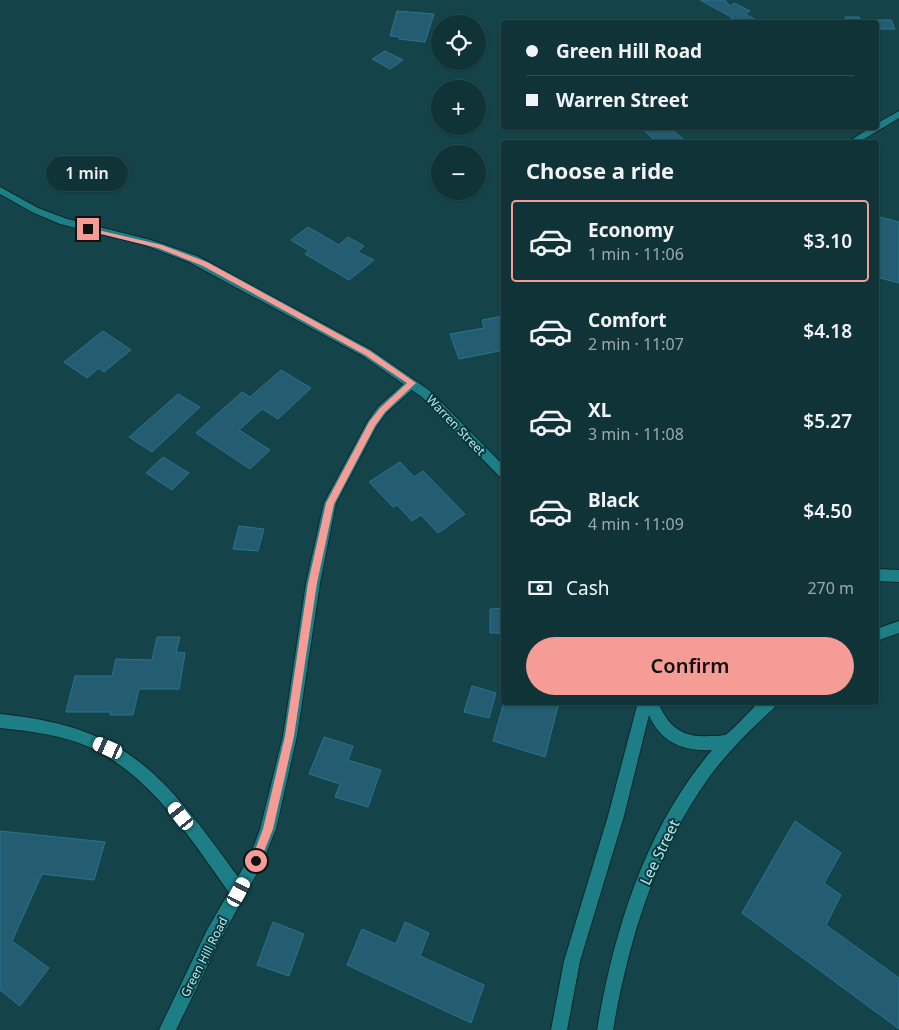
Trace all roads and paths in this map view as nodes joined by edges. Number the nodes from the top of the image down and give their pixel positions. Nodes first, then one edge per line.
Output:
1 (899, 114) edge
2 (879, 126) edge
3 (873, 130) edge
4 (856, 140) edge
5 (0, 190) edge
6 (412, 383) junction
7 (501, 471) edge
8 (879, 576) edge
9 (899, 576) edge
10 (879, 577) edge
11 (899, 583) edge
12 (899, 627) edge
13 (879, 634) edge
14 (644, 705) edge
15 (652, 705) edge
16 (767, 705) edge
17 (0, 721) edge
18 (729, 742) junction
19 (239, 892) junction
20 (167, 1030) edge
21 (559, 1030) edge
22 (605, 1030) edge

1 - 2 street
3 - 4 street
5 - 6 street, Warren Street
6 - 7 street, Warren Street
6 - 19 street, Green Hill Road
8 - 9 street
10 - 11 street
12 - 13 street
14 - 21 street
15 - 18 street
16 - 18 street, Lee Street
17 - 19 street
18 - 22 street, Lee Street
19 - 20 street, Green Hill Road

